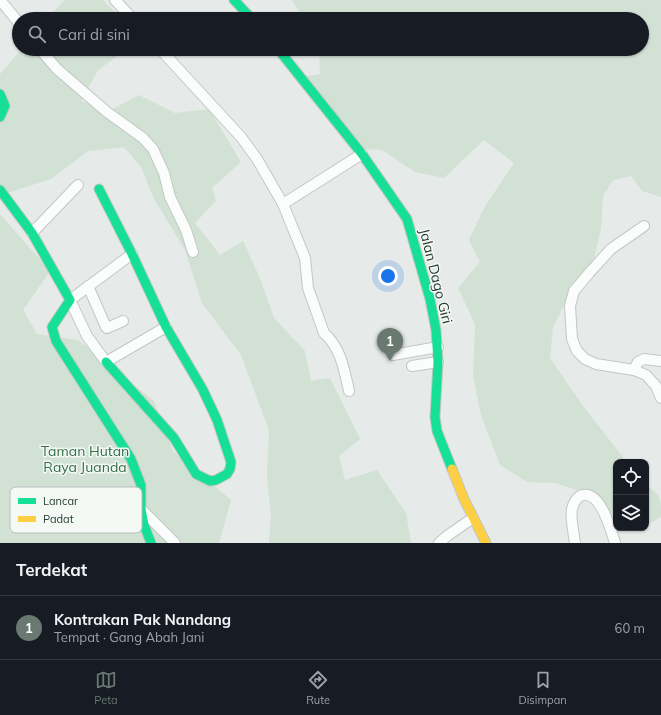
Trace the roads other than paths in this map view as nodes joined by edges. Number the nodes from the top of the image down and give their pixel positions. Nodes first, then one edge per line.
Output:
1 (0, 0) edge
2 (115, 0) edge
3 (234, 0) edge
4 (126, 12) edge
5 (245, 12) edge
6 (12, 15) edge
7 (46, 56) edge
8 (166, 56) edge
9 (284, 56) edge
10 (0, 94) edge
11 (0, 117) edge
12 (362, 154) junction
13 (78, 185) dead end
14 (99, 189) dead end
15 (0, 190) edge
16 (284, 204) junction
17 (644, 226) dead end
18 (32, 233) junction
19 (193, 252) dead end
20 (132, 254) junction
21 (88, 286) junction
22 (70, 300) junction
23 (123, 321) dead end
24 (166, 327) junction
25 (438, 347) junction
26 (393, 355) dead end
27 (106, 362) junction
28 (438, 362) junction
29 (661, 362) edge
30 (412, 366) dead end
31 (634, 370) junction
32 (349, 391) dead end
33 (661, 398) edge
34 (141, 487) edge
35 (142, 509) joint
36 (473, 518) junction
37 (151, 543) edge
38 (175, 543) edge
39 (439, 543) edge
40 (486, 543) edge
41 (575, 543) edge
42 (615, 543) edge

1 - 6 street
2 - 4 street
3 - 5 street
7 - 19 street
8 - 16 street
9 - 12 street, Jalan Dago Giri
10 - 11 street
12 - 16 street
12 - 25 street, Jalan Dago Giri
13 - 18 street
14 - 20 street
15 - 18 street
16 - 32 street
17 - 31 street
18 - 22 street
20 - 21 street
20 - 24 street
21 - 22 street
21 - 23 street
22 - 27 street
22 - 34 street
24 - 27 street
24 - 27 street
25 - 26 street
25 - 28 street, Jalan Dago Giri
28 - 30 street
28 - 36 street, Jalan Dago Giri
29 - 31 street
31 - 33 street
35 - 37 street
35 - 38 street
36 - 39 street
36 - 40 street, Jalan Dago Giri
41 - 42 street

